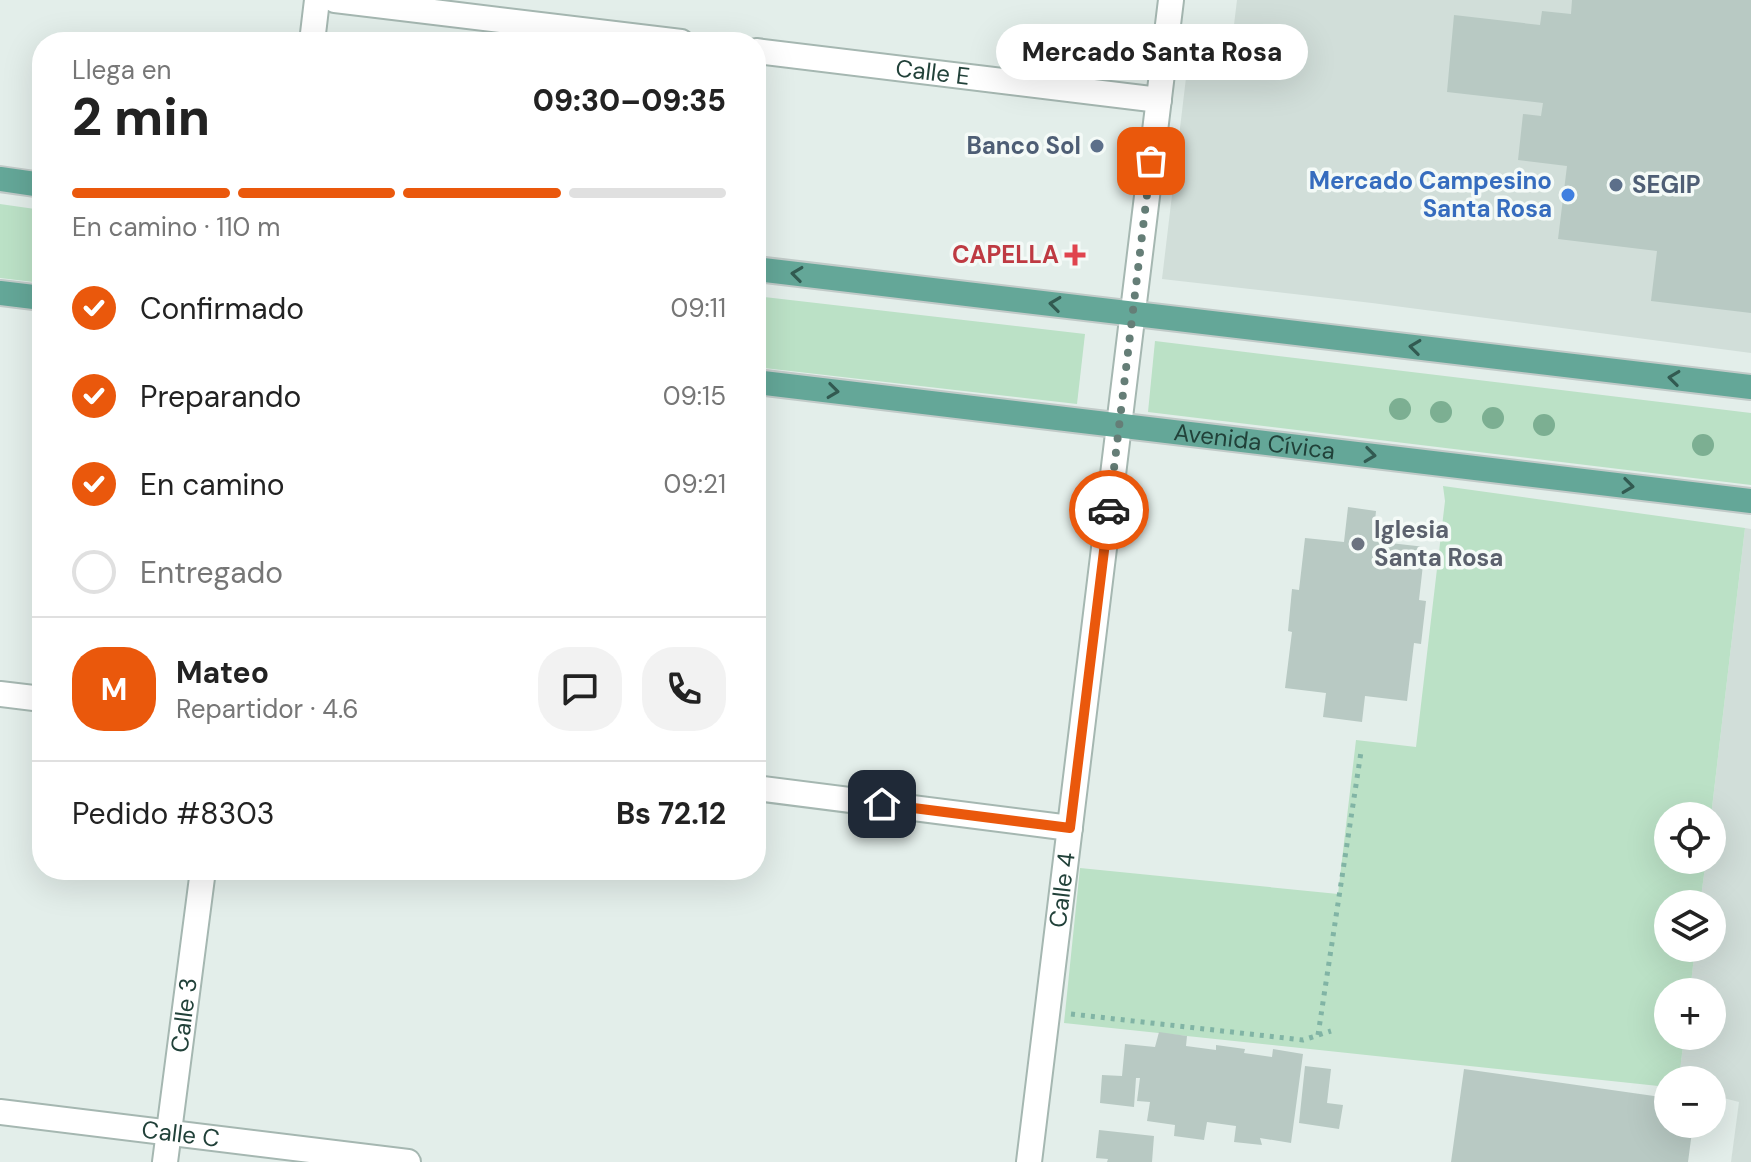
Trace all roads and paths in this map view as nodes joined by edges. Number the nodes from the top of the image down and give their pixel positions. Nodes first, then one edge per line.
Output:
1 (317, 0) edge
2 (335, 0) edge
3 (1171, 0) edge
4 (313, 32) edge
5 (599, 32) edge
6 (766, 52) edge
7 (1159, 100) junction
8 (0, 179) edge
9 (32, 184) edge
10 (766, 270) edge
11 (0, 293) edge
12 (32, 297) edge
13 (1133, 313) junction
14 (766, 383) edge
15 (1751, 387) edge
16 (1119, 424) junction
17 (1751, 501) edge
18 (0, 694) edge
19 (32, 698) edge
20 (1361, 752) dead end
21 (766, 789) edge
22 (1070, 828) junction
23 (202, 880) edge
24 (1048, 1011) junction
25 (1331, 1031) dead end
26 (1318, 1035) junction
27 (0, 1112) edge
28 (168, 1133) junction
29 (165, 1162) edge
30 (408, 1162) edge
31 (1029, 1162) edge

1 - 4 street
2 - 5 street
3 - 7 street, Calle 4
6 - 7 street, Calle E
7 - 13 street, Calle 4
8 - 9 main road
13 -> 10 main road
11 - 12 main road
15 -> 13 main road
13 - 16 street, Calle 4
14 -> 16 main road, Avenida Cívica
16 -> 17 main road, Avenida Cívica
16 - 22 street, Calle 4
18 - 19 street
20 - 26 path
21 - 22 street
22 - 24 street, Calle 4
23 - 28 street, Calle 3
24 - 26 path
24 - 31 street, Calle 4
25 - 26 path
27 - 28 street, Calle C
28 - 29 street, Calle 3
28 - 30 street, Calle C

